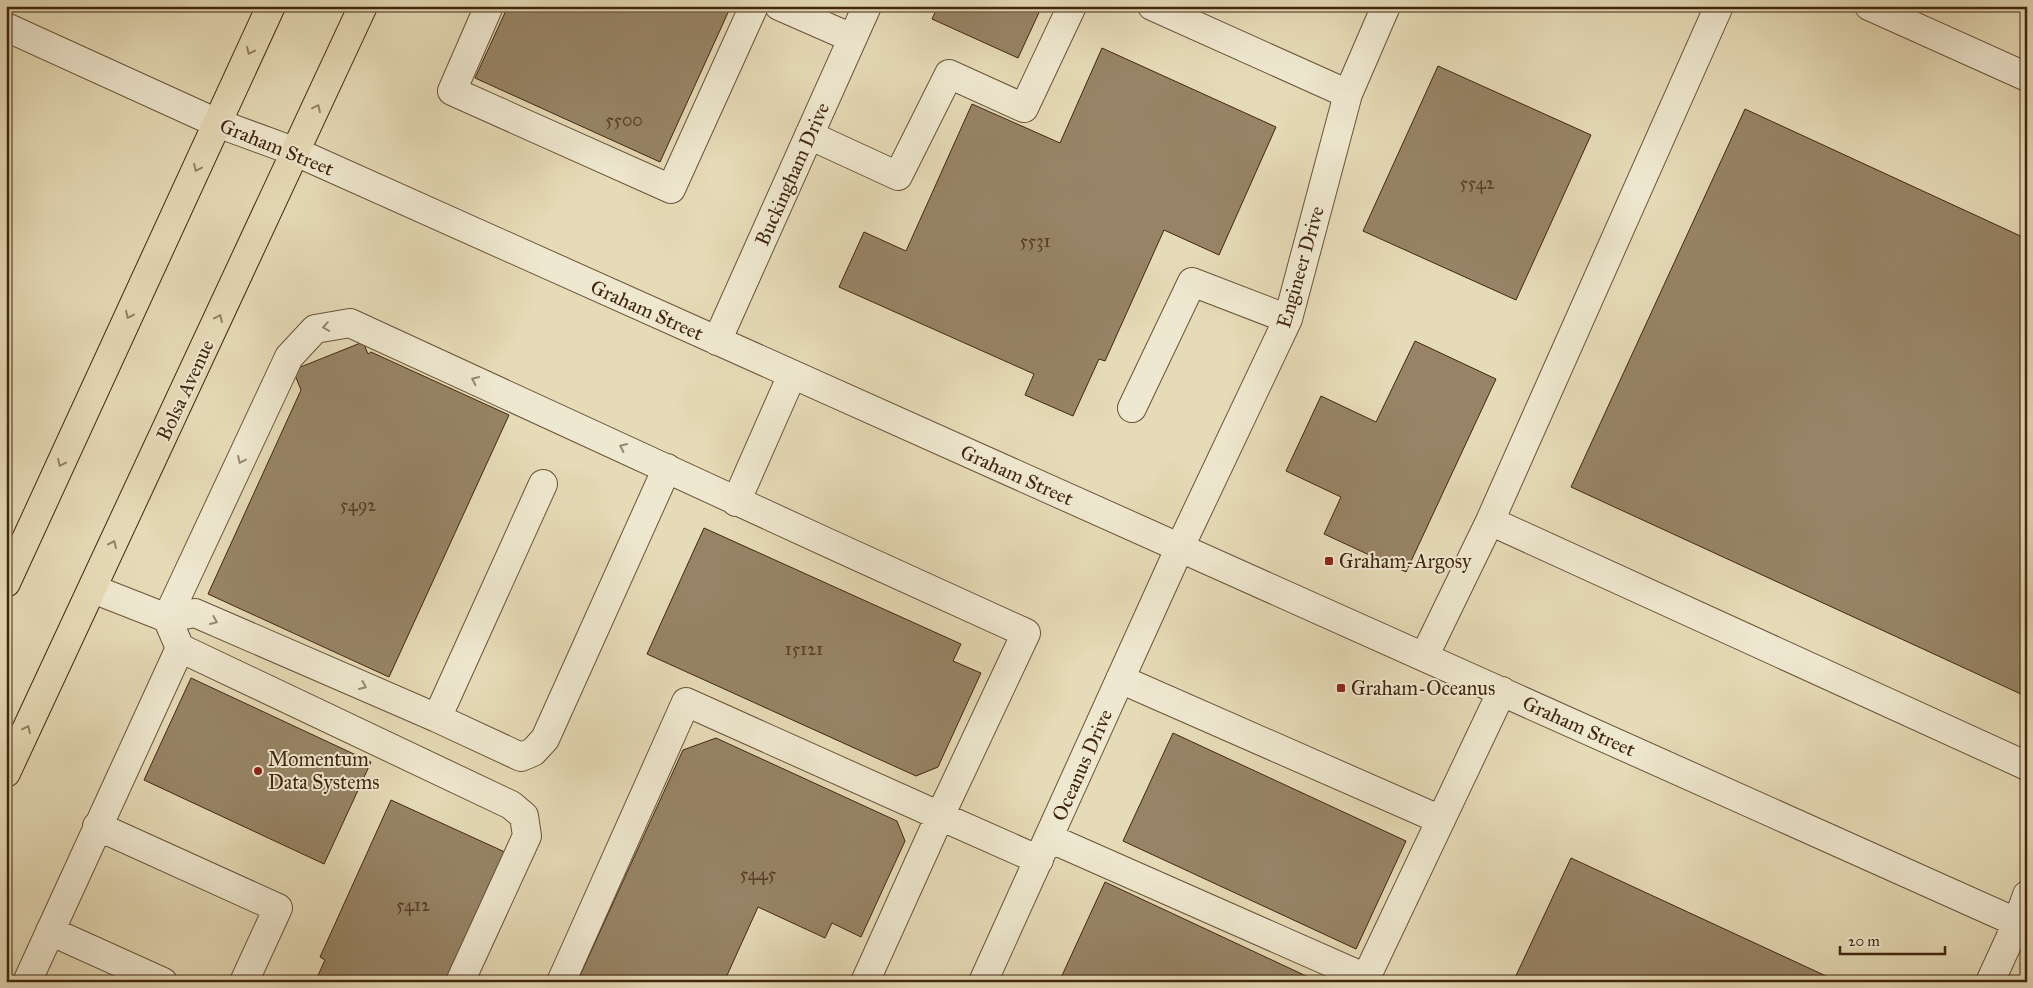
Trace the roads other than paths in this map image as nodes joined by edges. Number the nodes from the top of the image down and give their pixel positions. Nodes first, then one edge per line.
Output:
1 (271, 6) edge
2 (363, 6) edge
3 (489, 6) edge
4 (754, 6) edge
5 (779, 6) edge
6 (866, 6) edge
7 (1072, 6) edge
8 (1152, 6) edge
9 (1386, 6) edge
10 (1719, 6) edge
11 (1870, 6) edge
12 (6, 27) edge
13 (852, 38) junction
14 (2027, 77) edge
15 (1348, 94) junction
16 (217, 124) junction
17 (809, 135) junction
18 (296, 152) junction
19 (1288, 320) junction
20 (717, 342) junction
21 (792, 375) junction
22 (1132, 408) dead end
23 (668, 468) junction
24 (543, 484) dead end
25 (736, 502) junction
26 (1490, 521) junction
27 (1180, 547) junction
28 (6, 583) edge
29 (93, 588) junction
30 (167, 618) junction
31 (180, 648) junction
32 (1424, 657) junction
33 (1120, 679) junction
34 (1502, 691) junction
35 (437, 718) junction
36 (2027, 766) edge
37 (6, 773) edge
38 (940, 816) junction
39 (1441, 820) junction
40 (97, 826) junction
41 (1044, 849) junction
42 (2027, 895) edge
43 (2022, 925) edge
44 (50, 931) junction
45 (1365, 980) edge
46 (27, 982) edge
47 (163, 982) edge
48 (244, 982) edge
49 (460, 982) edge
50 (561, 982) edge
51 (865, 982) edge
52 (983, 982) edge
53 (1990, 982) edge

1 -> 16 main road
18 -> 2 main road, Bolsa Avenue
3 - 4 street
5 - 13 street
6 - 13 street, Buckingham Drive
7 - 17 street
8 - 15 street
9 - 15 street, Engineer Drive
10 - 26 street
11 - 14 street
12 - 16 street, Graham Street
13 - 17 street, Buckingham Drive
15 - 19 street, Engineer Drive
16 - 18 street, Graham Street
16 -> 28 main road
17 - 20 street, Buckingham Drive
18 - 20 street, Graham Street
29 -> 18 main road, Bolsa Avenue
19 - 22 street
19 - 27 street, Engineer Drive
20 - 21 street, Graham Street
21 - 25 street
21 - 27 street, Graham Street
23 - 25 street
23 -> 30 street
23 - 35 street
24 - 35 street
25 - 38 street
26 - 32 street
26 - 36 street
27 - 32 street, Graham Street
27 - 33 street, Oceanus Drive
29 - 30 street
37 -> 29 main road, Bolsa Avenue
30 - 31 street
30 -> 35 street
31 - 40 street
31 - 49 street
32 - 34 street, Graham Street
33 - 39 street
33 - 41 street, Oceanus Drive
34 - 39 street
34 - 43 street, Graham Street
38 - 41 street
38 - 50 street
38 - 51 street
39 - 45 street
40 - 44 street
40 - 48 street
41 - 45 street
41 - 52 street, Oceanus Drive
42 - 43 street
43 - 53 street
44 - 46 street
44 - 47 street

